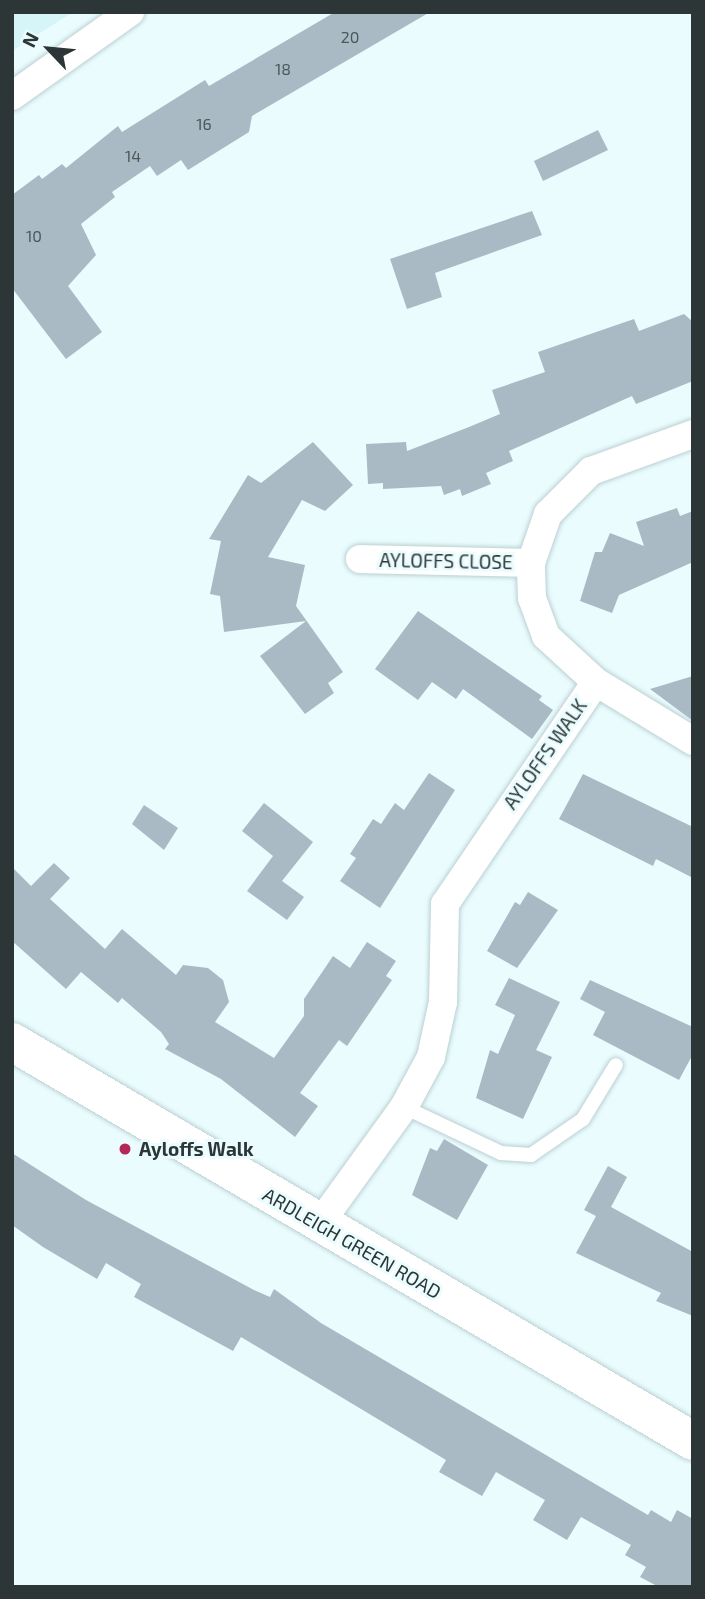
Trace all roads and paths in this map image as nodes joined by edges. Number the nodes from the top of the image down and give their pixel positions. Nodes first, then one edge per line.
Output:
1 (130, 12) edge
2 (12, 96) edge
3 (693, 434) edge
4 (360, 559) dead end
5 (531, 563) junction
6 (596, 682) junction
7 (693, 741) edge
8 (12, 1042) edge
9 (617, 1065) dead end
10 (404, 1107) junction
11 (320, 1223) junction
12 (693, 1441) edge

1 - 2 street
3 - 5 street, AYLOFFS WALK
4 - 5 street, AYLOFFS CLOSE
5 - 6 street, AYLOFFS WALK
6 - 7 street
6 - 10 street, AYLOFFS WALK
8 - 11 street, ARDLEIGH GREEN ROAD
9 - 10 lane
10 - 11 street, AYLOFFS WALK
11 - 12 street, ARDLEIGH GREEN ROAD

